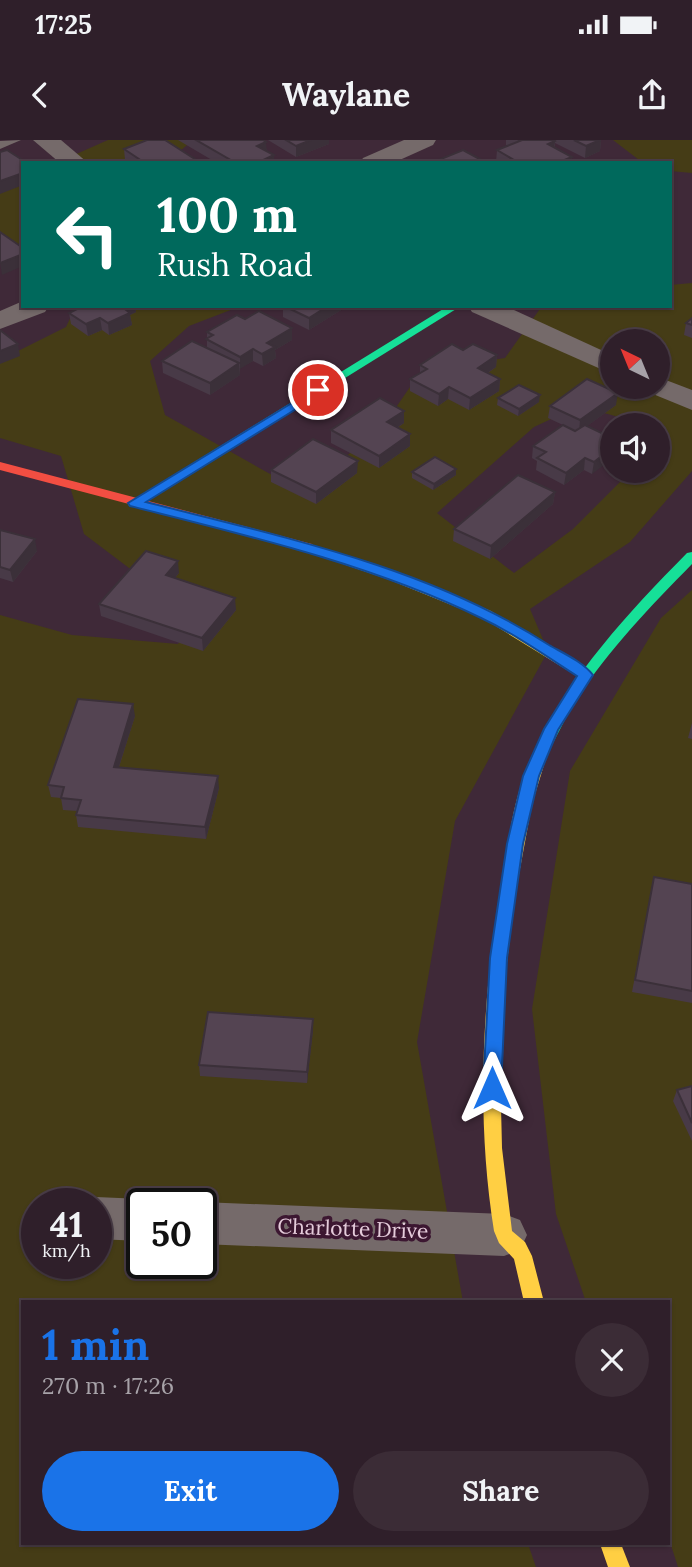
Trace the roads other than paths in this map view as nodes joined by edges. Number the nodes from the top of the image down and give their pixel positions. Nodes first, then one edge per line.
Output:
1 (14, 140) edge
2 (45, 140) edge
3 (424, 140) edge
4 (0, 145) edge
5 (73, 161) edge
6 (377, 161) edge
7 (29, 308) edge
8 (453, 308) edge
9 (486, 308) edge
10 (0, 321) edge
11 (600, 360) edge
12 (670, 391) edge
13 (692, 401) edge
14 (0, 466) edge
15 (135, 503) junction
16 (692, 556) edge
17 (585, 675) junction
18 (217, 1224) edge
19 (504, 1235) junction
20 (534, 1300) edge
21 (611, 1545) edge
22 (619, 1567) edge

1 - 4 lane
2 - 5 street
3 - 6 street
7 - 10 street
8 - 15 street
9 - 11 street
12 - 13 street
14 - 15 street
15 - 17 street
16 - 17 street
17 - 19 street
18 - 19 street, Charlotte Drive
19 - 20 street
21 - 22 street

